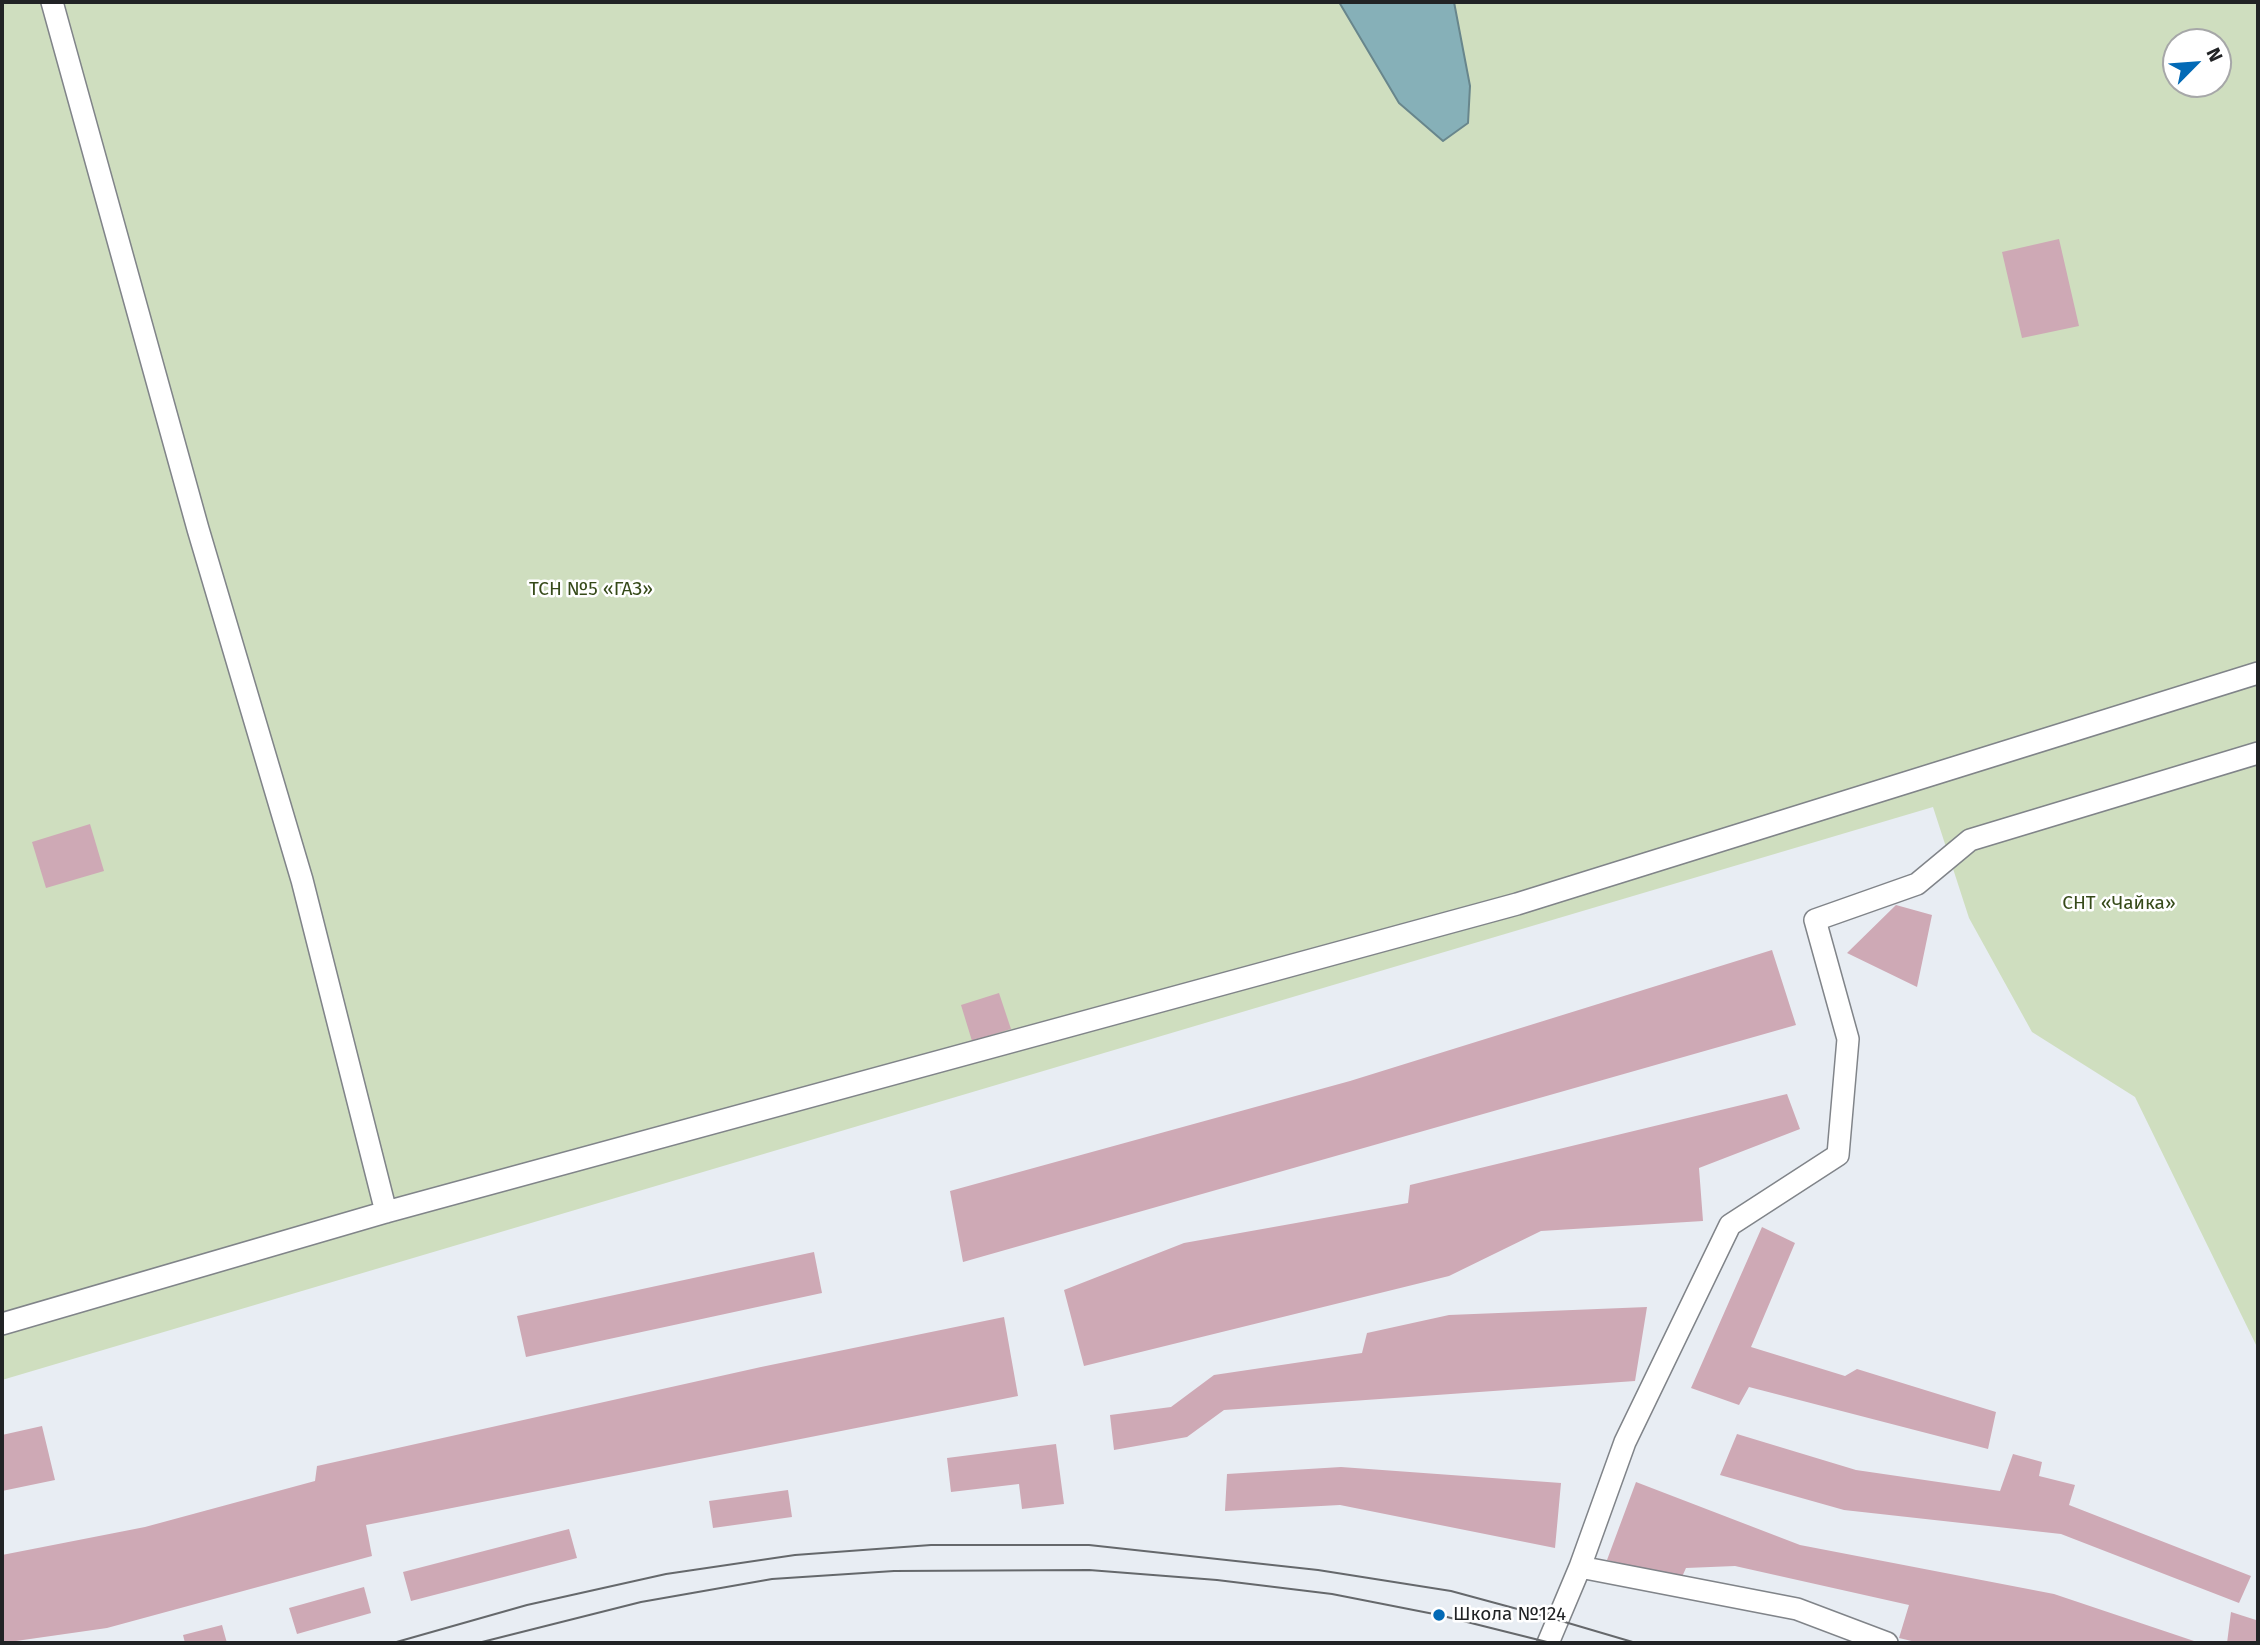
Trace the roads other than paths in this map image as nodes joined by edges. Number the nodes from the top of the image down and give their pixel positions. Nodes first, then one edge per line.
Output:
1 (52, 2) edge
2 (2258, 673) edge
3 (2258, 753) edge
4 (386, 1212) junction
5 (2, 1324) edge
6 (1580, 1567) junction
7 (1548, 1643) edge
8 (1887, 1643) edge

1 - 4 lane
2 - 4 lane
3 - 6 lane
4 - 5 lane
6 - 7 lane
6 - 8 lane

